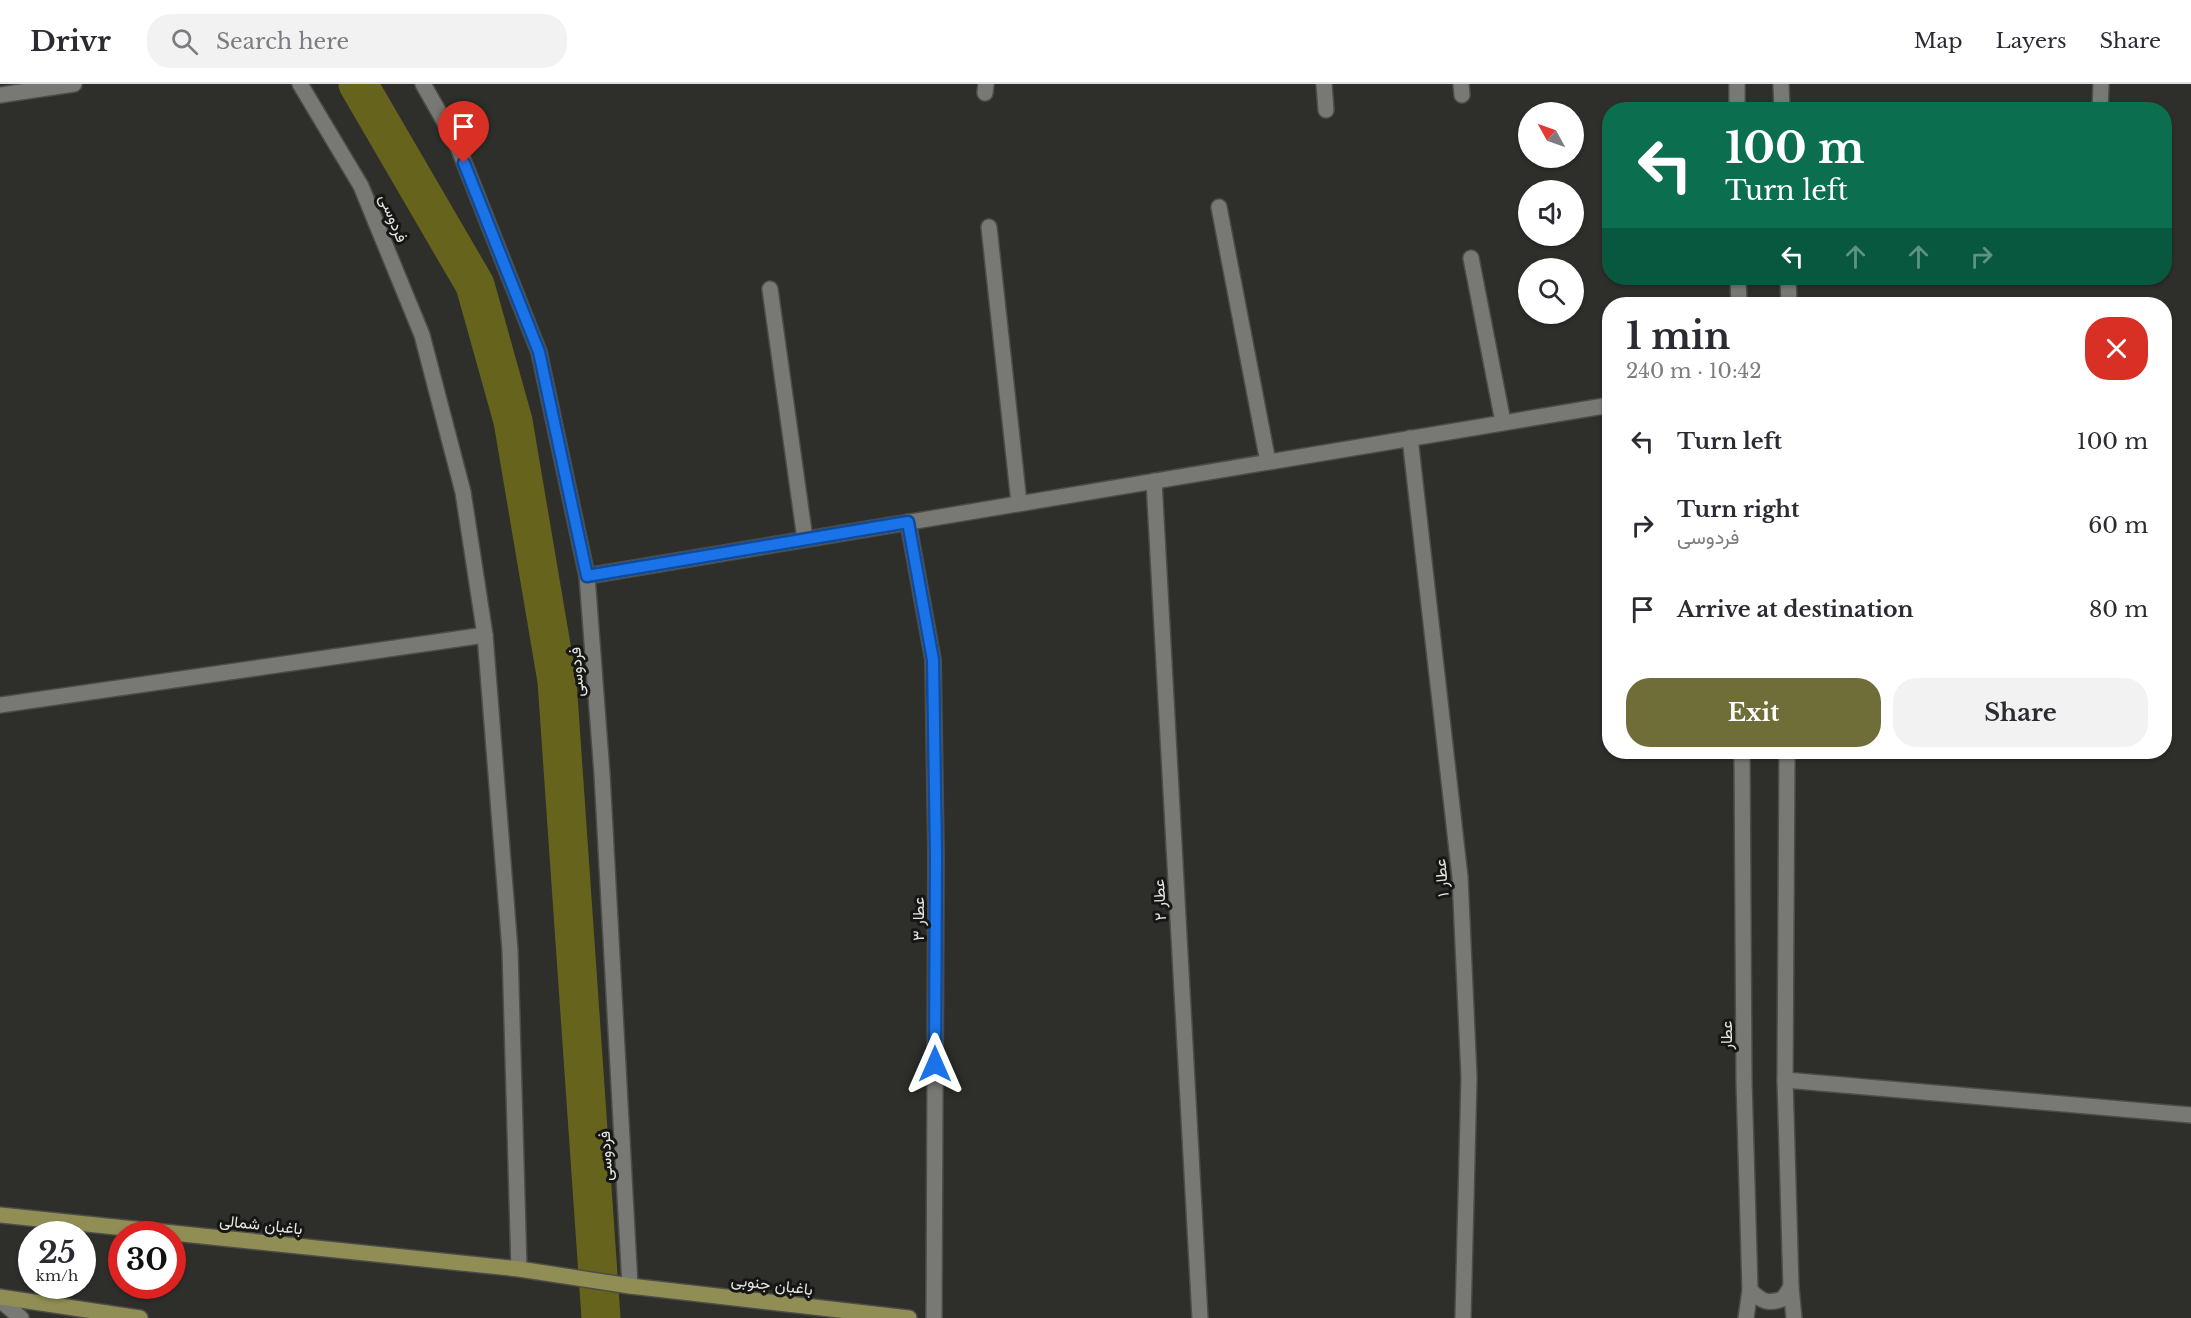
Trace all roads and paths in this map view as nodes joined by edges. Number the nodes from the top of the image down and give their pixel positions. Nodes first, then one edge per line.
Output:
1 (74, 84) edge
2 (300, 84) edge
3 (423, 84) edge
4 (1324, 84) edge
5 (1737, 84) edge
6 (1781, 84) edge
7 (2102, 84) edge
8 (0, 96) edge
9 (1737, 102) edge
10 (1782, 102) edge
11 (2101, 102) edge
12 (1326, 110) dead end
13 (1219, 207) dead end
14 (989, 227) dead end
15 (1471, 258) dead end
16 (770, 290) dead end
17 (1602, 406) edge
18 (1503, 422) junction
19 (1410, 438) junction
20 (1268, 462) junction
21 (1154, 481) junction
22 (1019, 503) junction
23 (908, 522) junction
24 (805, 539) junction
25 (587, 576) junction
26 (485, 635) junction
27 (0, 705) edge
28 (1742, 759) edge
29 (1788, 759) edge
30 (1785, 1080) junction
31 (2191, 1115) edge
32 (0, 1215) edge
33 (519, 1269) junction
34 (630, 1286) junction
35 (1791, 1287) junction
36 (1750, 1290) junction
37 (0, 1298) edge
38 (21, 1318) edge
39 (140, 1318) edge
40 (909, 1318) edge
41 (934, 1318) edge
42 (1200, 1318) edge
43 (1463, 1318) edge
44 (1746, 1318) edge
45 (1794, 1318) edge

1 - 8 street
2 - 26 street, فردوسی
3 - 25 street, فردوسی
4 - 12 street
5 - 9 street
6 - 10 street
7 - 11 street
13 - 20 street
14 - 22 street
15 - 18 street
16 - 24 street
17 - 18 street
18 - 19 street
19 - 20 street
19 - 43 street, عطار ۱
20 - 21 street
21 - 22 street
21 - 42 street, عطار ۲
22 - 23 street
23 - 24 street
23 - 41 street, عطار ۳
24 - 25 street
25 - 34 street, فردوسی
26 - 27 street
26 - 33 street, فردوسی
28 - 36 street, عطار
29 - 30 street
30 - 31 street
30 - 35 street
32 - 33 main road, باغبان شمالی
33 - 34 main road, باغبان شمالی
34 - 40 main road, باغبان جنوبی
35 - 36 street
35 - 45 street
36 - 44 street, عطار
37 - 38 street
37 - 39 main road

